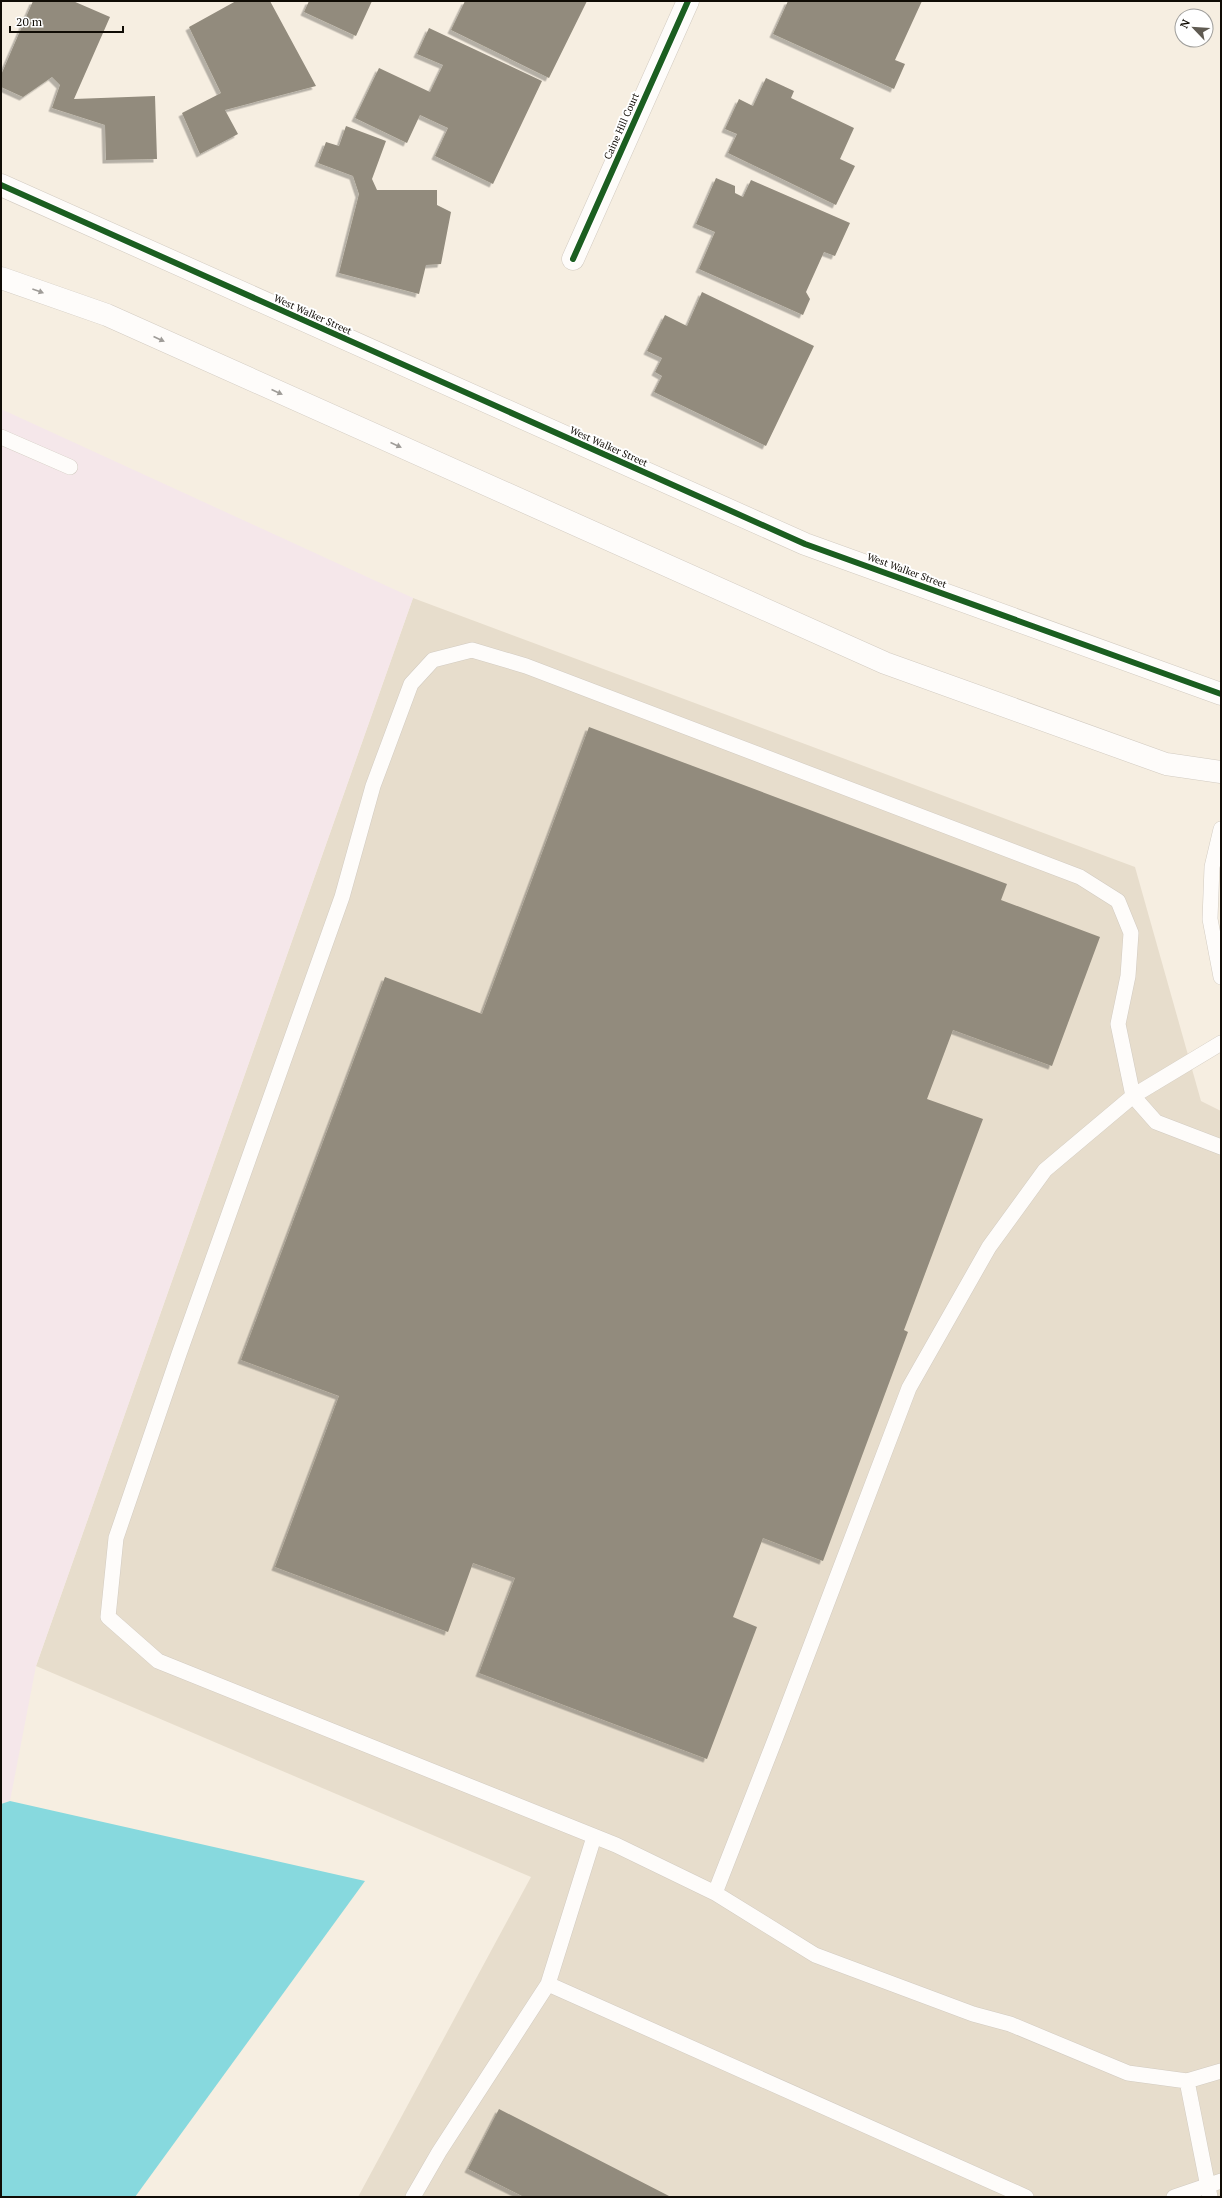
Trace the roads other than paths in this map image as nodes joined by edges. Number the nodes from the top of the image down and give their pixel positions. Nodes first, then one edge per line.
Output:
1 (688, 1) edge
2 (1, 186) edge
3 (573, 259) dead end
4 (1, 278) edge
5 (1, 437) edge
6 (70, 467) dead end
7 (1221, 694) edge
8 (1221, 772) edge
9 (1221, 829) edge
10 (1221, 977) edge
11 (1221, 1043) edge
12 (1133, 1096) junction
13 (1221, 1147) edge
14 (594, 1837) junction
15 (714, 1893) junction
16 (548, 1984) junction
17 (1221, 2071) edge
18 (1187, 2081) junction
19 (1212, 2187) edge
20 (413, 2197) edge
21 (1026, 2197) edge
22 (1174, 2197) edge

1 - 3 street, Caine Hill Court
2 - 7 street, West Walker Street
4 -> 8 street
5 - 6 lane
9 - 10 lane
11 - 12 lane
12 - 13 lane
12 - 14 lane
12 - 15 lane
14 - 15 lane
14 - 16 lane
15 - 18 lane
16 - 20 lane
16 - 21 lane
17 - 18 lane
18 - 19 lane
19 - 22 lane

